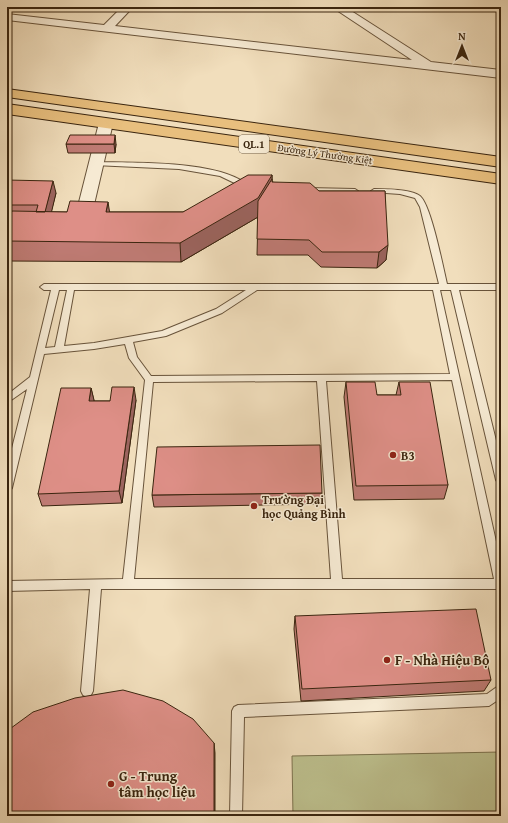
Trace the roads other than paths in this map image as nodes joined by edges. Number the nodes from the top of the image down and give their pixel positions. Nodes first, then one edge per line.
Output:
1 (20, 7) edge
2 (128, 7) edge
3 (337, 7) edge
4 (494, 7) edge
5 (501, 10) edge
6 (8, 18) edge
7 (106, 29) junction
8 (429, 66) junction
9 (501, 74) edge
10 (7, 93) edge
11 (7, 109) edge
12 (106, 123) junction
13 (288, 132) junction
14 (278, 147) junction
15 (501, 162) edge
16 (96, 164) junction
17 (501, 179) edge
18 (258, 189) edge
19 (301, 190) edge
20 (81, 227) edge
21 (44, 287) dead end
22 (56, 287) junction
23 (71, 287) junction
24 (255, 287) junction
25 (440, 287) junction
26 (454, 287) junction
27 (501, 287) edge
28 (128, 340) junction
29 (59, 349) junction
30 (41, 351) junction
31 (454, 377) junction
32 (34, 378) junction
33 (321, 378) junction
34 (149, 379) junction
35 (7, 400) edge
36 (501, 480) edge
37 (7, 488) edge
38 (96, 584) junction
39 (128, 584) junction
40 (337, 584) junction
41 (500, 584) edge
42 (7, 586) edge
43 (501, 690) edge
44 (87, 691) dead end
45 (236, 816) edge

1 - 6 street
2 - 7 street
3 - 8 street
4 - 5 street
6 - 7 street
7 - 8 street
8 - 9 street
10 - 13 main road, Đường Lý Thường Kiệt / QL.1
11 - 12 main road, Đường Lý Thường Kiệt / QL.1
12 - 14 main road, Đường Lý Thường Kiệt / QL.1
12 - 16 street
13 - 14 main road
13 - 15 main road, Đường Lý Thường Kiệt / QL.1
14 - 17 main road, Đường Lý Thường Kiệt / QL.1
16 - 18 lane
16 - 20 street
19 - 25 lane
21 - 22 lane
22 - 23 lane
22 - 30 lane
23 - 24 lane
23 - 29 lane
24 - 25 lane
24 - 28 lane
25 - 26 lane
25 - 31 lane
26 - 27 lane
26 - 36 lane
28 - 29 lane
28 - 34 lane
29 - 30 lane
30 - 32 lane
31 - 33 lane
31 - 41 lane
32 - 35 lane
32 - 37 lane
33 - 34 lane
33 - 40 lane
34 - 39 lane
38 - 39 lane
38 - 42 lane
38 - 44 lane
39 - 40 lane
40 - 41 lane
43 - 45 lane

